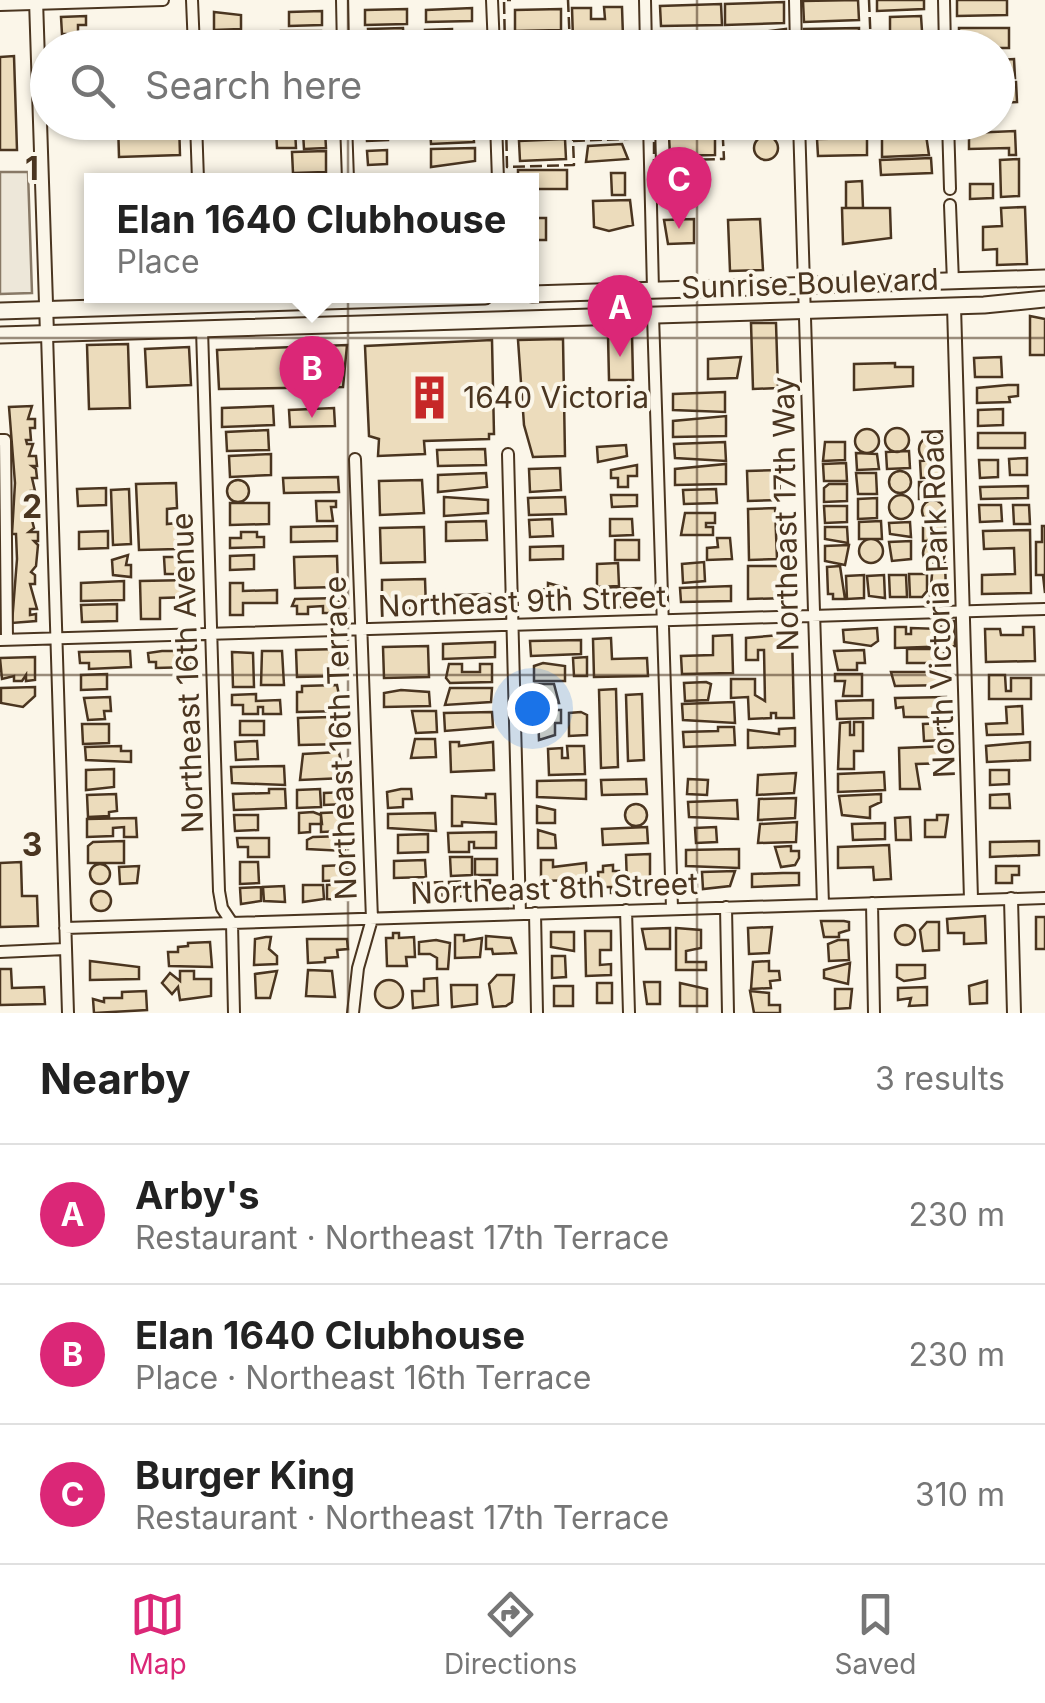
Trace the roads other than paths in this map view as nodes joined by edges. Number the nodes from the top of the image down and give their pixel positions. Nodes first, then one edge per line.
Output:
1 (163, 0) edge
2 (192, 0) edge
3 (342, 0) edge
4 (492, 0) edge
5 (645, 0) edge
6 (795, 0) edge
7 (944, 0) edge
8 (36, 2) edge
9 (0, 5) edge
10 (37, 30) edge
11 (193, 30) edge
12 (343, 30) edge
13 (493, 30) edge
14 (646, 30) edge
15 (796, 30) edge
16 (945, 30) edge
17 (40, 140) edge
18 (197, 140) edge
19 (347, 140) edge
20 (497, 140) edge
21 (649, 140) edge
22 (800, 140) edge
23 (949, 140) edge
24 (198, 173) edge
25 (348, 173) edge
26 (498, 173) edge
27 (950, 189) dead end
28 (950, 206) dead end
29 (1045, 278) edge
30 (953, 282) junction
31 (804, 286) junction
32 (653, 290) junction
33 (602, 292) junction
34 (539, 294) edge
35 (1045, 299) edge
36 (149, 303) edge
37 (375, 303) edge
38 (1023, 303) junction
39 (954, 306) junction
40 (1045, 308) edge
41 (46, 309) junction
42 (805, 310) junction
43 (0, 311) edge
44 (653, 315) junction
45 (576, 318) junction
46 (352, 324) junction
47 (202, 329) junction
48 (47, 334) junction
49 (0, 335) edge
50 (0, 440) edge
51 (508, 454) dead end
52 (356, 459) dead end
53 (1045, 609) edge
54 (963, 612) junction
55 (812, 616) junction
56 (663, 622) junction
57 (511, 626) junction
58 (361, 631) junction
59 (210, 636) junction
60 (57, 638) junction
61 (3, 640) edge
62 (1011, 898) junction
63 (1045, 898) edge
64 (971, 900) junction
65 (872, 903) junction
66 (823, 905) junction
67 (672, 908) junction
68 (726, 908) junction
69 (626, 910) junction
70 (520, 914) junction
71 (535, 914) junction
72 (372, 919) junction
73 (232, 923) junction
74 (65, 928) junction
75 (65, 949) junction
76 (0, 952) edge
77 (68, 1013) edge
78 (234, 1013) edge
79 (353, 1013) edge
80 (537, 1013) edge
81 (629, 1013) edge
82 (728, 1013) edge
83 (874, 1013) edge
84 (1014, 1013) edge

1 - 8 street
2 - 11 street
3 - 12 street
4 - 13 street
5 - 14 street
6 - 15 street
7 - 16 street
8 - 9 street
8 - 10 street
17 - 41 street
18 - 24 street
19 - 25 street
20 - 26 street
21 - 32 street
22 - 31 street, Northeast 17th Way
23 - 27 street
28 - 30 street
29 - 30 main road, Sunrise Boulevard
30 - 31 main road, Sunrise Boulevard
31 - 32 main road, Sunrise Boulevard
31 - 42 street, Northeast 17th Way
32 - 33 main road, Sunrise Boulevard
33 - 34 main road, Sunrise Boulevard
33 - 45 main road
35 - 38 main road
36 - 41 main road
37 - 46 main road
38 - 39 main road, Sunrise Boulevard
38 - 40 main road
39 - 42 main road, Sunrise Boulevard
39 - 54 street, North Victoria Park Road
41 - 43 main road
41 - 48 street
42 - 44 main road, Sunrise Boulevard
42 - 55 street, Northeast 17th Way
44 - 45 main road, Sunrise Boulevard
44 - 56 street
45 - 46 main road, Sunrise Boulevard
46 - 47 main road, Sunrise Boulevard
47 - 48 main road, Sunrise Boulevard
47 - 59 street, Northeast 16th Avenue
48 - 49 main road, Sunrise Boulevard
48 - 60 street
50 - 61 street
51 - 57 street
52 - 58 street, Northeast 16th Terrace
53 - 54 street, Northeast 9th Street
54 - 55 street, Northeast 9th Street
54 - 64 street, North Victoria Park Road
55 - 56 street, Northeast 9th Street
55 - 66 street, Northeast 17th Way
56 - 57 street, Northeast 9th Street
56 - 67 street
57 - 58 street, Northeast 9th Street
57 - 70 street
58 - 59 street, Northeast 9th Street
58 - 72 street, Northeast 16th Terrace
59 - 60 street, Northeast 9th Street
59 - 73 street, Northeast 16th Avenue
60 - 61 street, Northeast 9th Street
60 - 74 street
62 - 63 street, Northeast 8th Street
62 - 64 street, Northeast 8th Street
62 - 84 street
64 - 65 street, Northeast 8th Street
65 - 66 street, Northeast 8th Street
65 - 83 street
66 - 68 street, Northeast 8th Street
67 - 68 street, Northeast 8th Street
67 - 69 street, Northeast 8th Street
68 - 82 street
69 - 71 street, Northeast 8th Street
69 - 81 street
70 - 71 street, Northeast 8th Street
70 - 72 street, Northeast 8th Street
71 - 80 street
72 - 73 street, Northeast 8th Street
72 - 79 street, Northeast 16th Terrace
73 - 74 street, Northeast 8th Street
73 - 78 street, Northeast 16th Avenue
74 - 75 street
75 - 76 street
75 - 77 street

